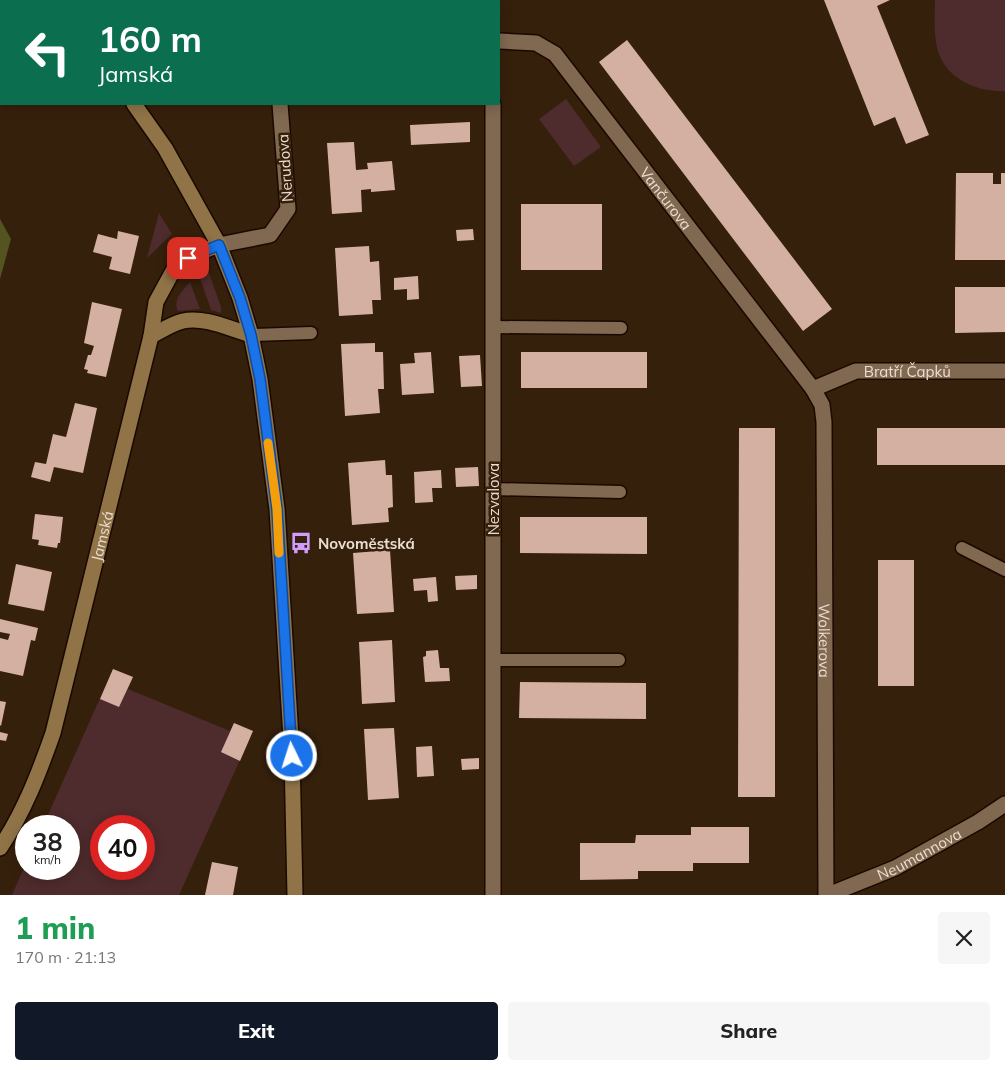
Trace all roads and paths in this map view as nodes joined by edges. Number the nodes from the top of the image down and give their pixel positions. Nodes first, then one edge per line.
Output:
1 (500, 41) edge
2 (135, 105) edge
3 (280, 105) edge
4 (493, 105) edge
5 (219, 245) junction
6 (493, 327) junction
7 (621, 328) dead end
8 (311, 334) dead end
9 (251, 335) junction
10 (151, 336) junction
11 (1005, 371) edge
12 (813, 389) junction
13 (493, 490) junction
14 (620, 492) dead end
15 (962, 548) dead end
16 (1005, 570) edge
17 (493, 660) junction
18 (619, 660) dead end
19 (1005, 804) edge
20 (0, 848) edge
21 (295, 895) edge
22 (493, 895) edge
23 (827, 895) edge

1 - 12 street, Vančurova
2 - 5 street
3 - 5 street, Nerudova
4 - 6 street, Nezvalova
5 - 9 street
5 - 10 street, Jamská
6 - 7 lane
6 - 13 street, Nezvalova
8 - 9 lane
9 - 10 street
9 - 21 street
10 - 20 street, Jamská
11 - 12 street, Bratří Čapků
12 - 23 street, Wolkerova
13 - 14 lane
13 - 17 street, Nezvalova
15 - 16 lane
17 - 18 lane
17 - 22 street, Nezvalova
19 - 23 street, Neumannova

